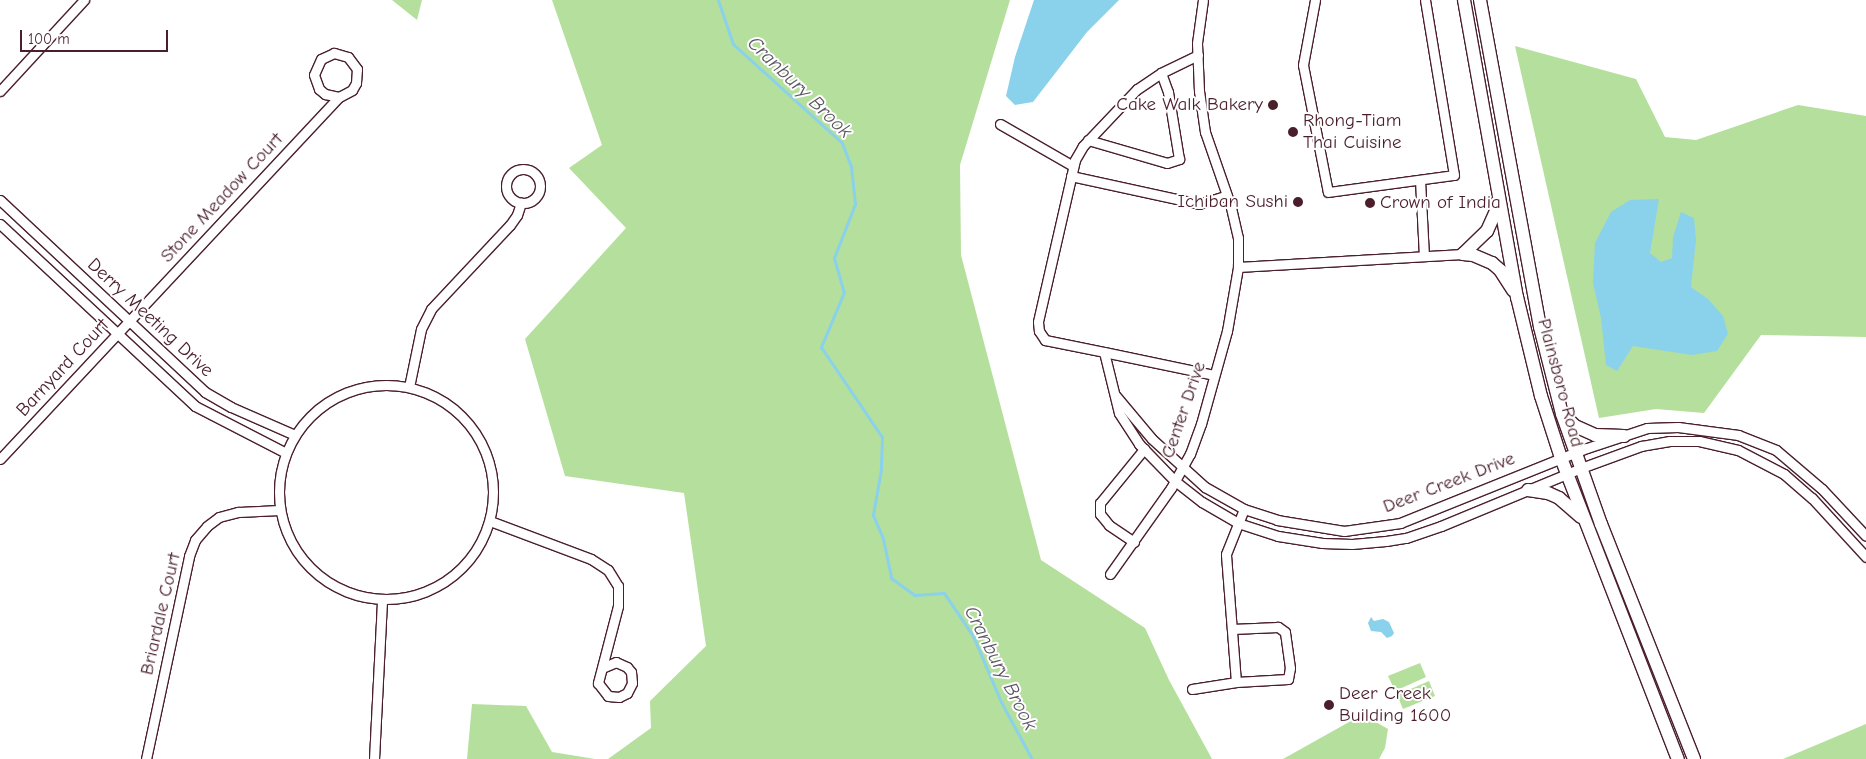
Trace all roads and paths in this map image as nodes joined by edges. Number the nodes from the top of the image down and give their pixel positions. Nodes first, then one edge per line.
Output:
1 (84, 0) edge
2 (1202, 0) edge
3 (1315, 0) edge
4 (1425, 0) edge
5 (1464, 0) edge
6 (1480, 0) edge
7 (1198, 55) junction
8 (1161, 73) junction
9 (0, 91) edge
10 (339, 97) junction
11 (1000, 124) dead end
12 (1088, 140) junction
13 (1073, 166) junction
14 (1071, 176) junction
15 (1420, 180) junction
16 (1496, 182) junction
17 (1226, 196) junction
18 (0, 200) edge
19 (521, 203) dead end
20 (0, 224) edge
21 (1463, 254) junction
22 (1424, 256) junction
23 (1238, 267) junction
24 (1517, 297) junction
25 (130, 322) junction
26 (118, 335) junction
27 (1104, 352) junction
28 (1214, 375) junction
29 (409, 387) junction
30 (1113, 394) junction
31 (1562, 414) junction
32 (295, 435) junction
33 (1624, 436) junction
34 (1144, 449) junction
35 (286, 452) junction
36 (1576, 452) junction
37 (0, 458) edge
38 (1561, 458) junction
39 (1183, 468) junction
40 (1581, 468) junction
41 (1567, 473) junction
42 (1175, 481) junction
43 (1528, 490) junction
44 (1244, 508) junction
45 (280, 510) junction
46 (1584, 520) junction
47 (490, 521) junction
48 (1238, 523) junction
49 (1866, 536) edge
50 (1134, 542) junction
51 (1866, 557) edge
52 (1110, 574) dead end
53 (382, 600) junction
54 (1232, 628) junction
55 (604, 667) dead end
56 (1236, 682) junction
57 (1192, 689) dead end
58 (146, 759) edge
59 (374, 759) edge
60 (1678, 759) edge
61 (1694, 759) edge

1 - 9 street
2 - 7 street, Center Drive
3 - 15 street
4 - 15 street
5 - 16 street, Plainsboro Road
6 - 31 street, Plainsboro Road
7 - 8 street
7 - 17 street, Center Drive
8 - 12 street
8 - 12 street
10 - 10 street, Stone Meadow Court
10 - 25 street, Stone Meadow Court
11 - 13 street
12 - 13 street
13 - 14 street
14 - 17 street
14 - 27 street
15 - 22 street
16 - 21 street
16 - 24 street, Plainsboro Road
17 - 23 street, Center Drive
18 - 25 street, Derry Meeting Drive
19 - 29 street
20 - 26 street, Derry Meeting Drive
21 - 22 street
21 - 24 street
22 - 23 street
23 - 28 street, Center Drive
24 - 38 street, Plainsboro Road
25 - 26 street, Barnyard Court
25 - 32 street, Derry Meeting Drive
26 - 35 street, Derry Meeting Drive
26 - 37 street, Barnyard Court
27 - 28 street
27 - 30 street
28 - 39 street, Center Drive
29 - 32 street
29 - 47 street
30 - 34 street, Deer Creek Drive
30 - 39 street, Deer Creek Drive
31 - 33 street
31 - 36 street, Plainsboro Road
32 - 35 street
33 - 36 street, Deer Creek Drive
33 - 49 street, Deer Creek Drive
34 - 42 street, Deer Creek Drive
34 - 50 street
35 - 45 street
36 - 38 street, Deer Creek Drive
36 - 40 street, Plainsboro Road
38 - 41 street, Plainsboro Road
38 - 44 street, Deer Creek Drive
39 - 42 street, Center Drive
39 - 44 street, Deer Creek Drive
40 - 41 street, Deer Creek Drive
40 - 51 street, Deer Creek Drive
40 - 61 street, Plainsboro Road
41 - 43 street, Deer Creek Drive
41 - 46 street, Plainsboro Road
42 - 48 street, Deer Creek Drive
42 - 50 street, Center Drive
43 - 46 street
43 - 48 street, Deer Creek Drive
44 - 48 street
45 - 53 street
45 - 58 street, Briardale Court
46 - 60 street, Plainsboro Road
47 - 53 street
47 - 55 street
48 - 54 street
50 - 52 street, Center Drive
53 - 59 street
54 - 56 street
54 - 56 street
56 - 57 street

